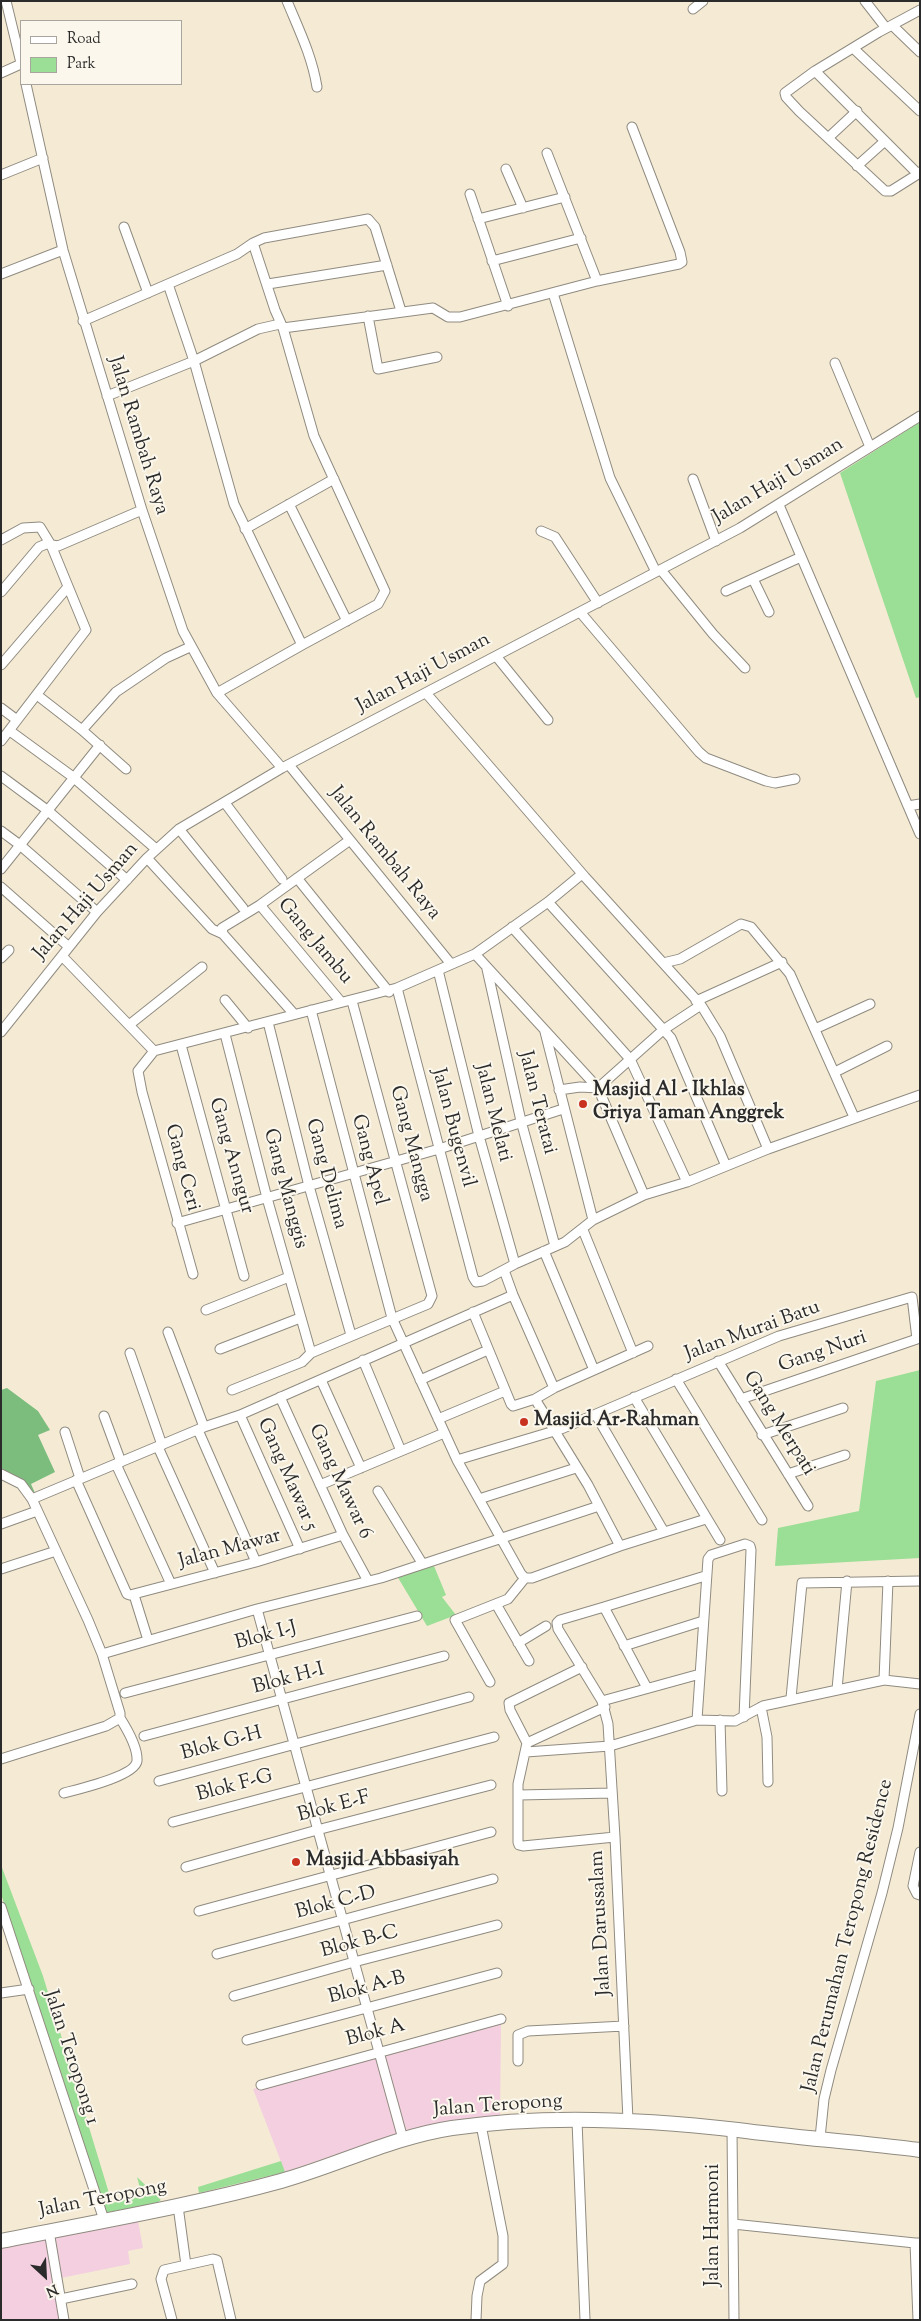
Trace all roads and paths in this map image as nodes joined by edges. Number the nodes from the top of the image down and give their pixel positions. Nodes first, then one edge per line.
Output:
1 (6, 1) edge
2 (287, 1) edge
3 (703, 1) edge
4 (865, 1) edge
5 (693, 9) dead end
6 (920, 10) edge
7 (889, 26) junction
8 (853, 48) junction
9 (920, 52) edge
10 (20, 60) edge
11 (20, 64) edge
12 (815, 71) junction
13 (1, 73) edge
14 (26, 85) edge
15 (317, 87) dead end
16 (857, 111) junction
17 (920, 111) edge
18 (632, 127) dead end
19 (828, 138) junction
20 (885, 141) junction
21 (548, 154) dead end
22 (43, 158) junction
23 (858, 166) junction
24 (506, 169) dead end
25 (919, 173) edge
26 (1, 175) edge
27 (470, 194) dead end
28 (565, 198) junction
29 (523, 208) junction
30 (478, 219) junction
31 (124, 227) dead end
32 (580, 238) junction
33 (253, 243) junction
34 (62, 250) junction
35 (492, 260) junction
36 (386, 265) junction
37 (1, 274) edge
38 (597, 282) junction
39 (168, 284) junction
40 (268, 284) junction
41 (148, 293) junction
42 (553, 293) junction
43 (508, 306) junction
44 (401, 311) junction
45 (368, 316) junction
46 (83, 321) junction
47 (282, 326) junction
48 (437, 357) dead end
49 (194, 361) junction
50 (835, 362) dead end
51 (106, 396) junction
52 (920, 416) edge
53 (870, 447) junction
54 (334, 479) junction
55 (693, 480) dead end
56 (289, 504) junction
57 (779, 504) junction
58 (142, 510) junction
59 (245, 529) junction
60 (541, 531) dead end
61 (1, 540) edge
62 (716, 541) junction
63 (51, 545) junction
64 (801, 557) junction
65 (658, 571) junction
66 (753, 579) junction
67 (67, 588) junction
68 (726, 591) dead end
69 (1, 592) edge
70 (598, 603) junction
71 (580, 612) junction
72 (769, 612) dead end
73 (347, 620) junction
74 (302, 645) junction
75 (190, 647) junction
76 (496, 656) junction
77 (1, 665) edge
78 (745, 668) dead end
79 (426, 692) junction
80 (217, 693) junction
81 (37, 695) junction
82 (1, 708) edge
83 (17, 720) junction
84 (548, 720) dead end
85 (10, 730) junction
86 (82, 730) junction
87 (1, 741) edge
88 (100, 745) junction
89 (286, 767) junction
90 (126, 769) dead end
91 (1, 776) edge
92 (73, 777) junction
93 (795, 779) dead end
94 (226, 803) junction
95 (920, 804) edge
96 (908, 806) junction
97 (47, 810) junction
98 (179, 829) junction
99 (1, 831) edge
100 (920, 834) edge
101 (350, 840) junction
102 (20, 845) junction
103 (156, 849) junction
104 (147, 858) junction
105 (1, 869) edge
106 (582, 874) junction
107 (282, 878) dead end
108 (296, 878) junction
109 (127, 880) junction
110 (1, 887) edge
111 (548, 902) junction
112 (260, 905) junction
113 (243, 908) dead end
114 (97, 912) junction
115 (512, 927) junction
116 (222, 932) junction
117 (69, 948) junction
118 (9, 950) dead end
119 (475, 954) junction
120 (62, 956) junction
121 (1, 958) edge
122 (782, 962) junction
123 (451, 964) junction
124 (664, 964) junction
125 (202, 967) dead end
126 (487, 968) junction
127 (438, 970) junction
128 (393, 990) junction
129 (225, 1000) dead end
130 (352, 1001) junction
131 (341, 1002) junction
132 (698, 1003) junction
133 (870, 1004) dead end
134 (311, 1010) junction
135 (294, 1014) junction
136 (268, 1022) junction
137 (129, 1025) junction
138 (248, 1028) junction
139 (815, 1029) junction
140 (663, 1030) junction
141 (544, 1031) junction
142 (1, 1032) edge
143 (225, 1034) junction
144 (181, 1046) junction
145 (887, 1046) dead end
146 (154, 1051) junction
147 (630, 1059) junction
148 (835, 1072) junction
149 (598, 1088) junction
150 (559, 1090) junction
151 (920, 1095) edge
152 (563, 1109) junction
153 (854, 1118) junction
154 (521, 1121) junction
155 (479, 1136) junction
156 (439, 1149) junction
157 (768, 1149) junction
158 (396, 1160) junction
159 (726, 1166) junction
160 (353, 1174) junction
161 (687, 1182) junction
162 (309, 1186) junction
163 (644, 1195) junction
164 (267, 1198) junction
165 (228, 1210) junction
166 (593, 1220) junction
167 (177, 1223) junction
168 (584, 1230) junction
169 (555, 1246) junction
170 (544, 1251) junction
171 (515, 1264) junction
172 (504, 1270) junction
173 (193, 1274) dead end
174 (244, 1276) dead end
175 (289, 1277) junction
176 (513, 1295) junction
177 (206, 1310) dead end
178 (473, 1312) junction
179 (300, 1318) junction
180 (392, 1318) junction
181 (168, 1332) dead end
182 (351, 1335) junction
183 (917, 1339) joint
184 (402, 1344) junction
185 (648, 1346) dead end
186 (220, 1349) dead end
187 (488, 1350) junction
188 (130, 1353) dead end
189 (311, 1353) junction
190 (633, 1353) junction
191 (363, 1360) junction
192 (718, 1361) junction
193 (594, 1370) junction
194 (676, 1379) junction
195 (321, 1380) junction
196 (420, 1380) junction
197 (554, 1388) junction
198 (232, 1390) dead end
199 (505, 1390) junction
200 (280, 1397) junction
201 (634, 1397) junction
202 (741, 1399) junction
203 (535, 1400) junction
204 (843, 1408) dead end
205 (240, 1415) junction
206 (596, 1415) junction
207 (104, 1416) dead end
208 (438, 1419) junction
209 (201, 1429) junction
210 (552, 1431) junction
211 (65, 1432) dead end
212 (444, 1433) junction
213 (762, 1435) junction
214 (160, 1446) junction
215 (402, 1451) junction
216 (845, 1455) dead end
217 (457, 1460) junction
218 (119, 1463) junction
219 (361, 1468) junction
220 (576, 1468) junction
221 (788, 1474) junction
222 (3, 1476) edge
223 (78, 1479) junction
224 (320, 1485) junction
225 (378, 1492) dead end
226 (32, 1499) junction
227 (479, 1499) junction
228 (599, 1506) junction
229 (808, 1506) dead end
230 (37, 1511) junction
231 (706, 1519) junction
232 (762, 1520) dead end
233 (1, 1524) edge
234 (664, 1532) junction
235 (343, 1535) junction
236 (501, 1538) junction
237 (720, 1540) dead end
238 (620, 1546) junction
239 (300, 1550) junction
240 (56, 1551) junction
241 (256, 1562) junction
242 (422, 1563) junction
243 (1, 1569) edge
244 (215, 1573) junction
245 (705, 1576) junction
246 (525, 1578) junction
247 (847, 1581) junction
248 (888, 1581) junction
249 (920, 1581) edge
250 (368, 1582) junction
251 (171, 1584) junction
252 (130, 1594) junction
253 (496, 1604) junction
254 (604, 1607) junction
255 (257, 1609) junction
256 (417, 1616) dead end
257 (703, 1621) junction
258 (546, 1626) dead end
259 (148, 1640) junction
260 (518, 1643) junction
261 (624, 1646) junction
262 (102, 1654) junction
263 (269, 1654) junction
264 (444, 1656) dead end
265 (529, 1661) dead end
266 (582, 1667) junction
267 (700, 1674) junction
268 (884, 1680) junction
269 (490, 1682) dead end
270 (920, 1683) edge
271 (647, 1688) junction
272 (837, 1689) junction
273 (125, 1693) dead end
274 (468, 1697) dead end
275 (791, 1698) junction
276 (282, 1700) junction
277 (604, 1704) junction
278 (761, 1707) junction
279 (920, 1714) edge
280 (744, 1717) junction
281 (120, 1718) junction
282 (697, 1720) junction
283 (720, 1720) junction
284 (144, 1736) dead end
285 (494, 1737) dead end
286 (527, 1743) junction
287 (294, 1744) junction
288 (610, 1746) junction
289 (526, 1752) junction
290 (1, 1759) edge
291 (159, 1781) dead end
292 (768, 1782) dead end
293 (491, 1785) dead end
294 (306, 1787) junction
295 (722, 1790) dead end
296 (612, 1793) junction
297 (64, 1794) dead end
298 (519, 1795) junction
299 (173, 1822) dead end
300 (317, 1830) junction
301 (491, 1832) dead end
302 (615, 1837) junction
303 (920, 1852) edge
304 (186, 1867) dead end
305 (330, 1875) junction
306 (493, 1879) dead end
307 (920, 1895) edge
308 (1, 1907) edge
309 (199, 1911) dead end
310 (342, 1920) junction
311 (497, 1925) dead end
312 (216, 1954) dead end
313 (354, 1962) junction
314 (497, 1973) dead end
315 (29, 1989) junction
316 (1, 1992) edge
317 (234, 1996) dead end
318 (366, 2006) junction
319 (501, 2019) dead end
320 (624, 2026) junction
321 (247, 2040) dead end
322 (379, 2052) junction
323 (518, 2061) dead end
324 (262, 2085) dead end
325 (628, 2120) junction
326 (577, 2121) junction
327 (481, 2125) junction
328 (732, 2130) junction
329 (820, 2138) junction
330 (403, 2139) junction
331 (920, 2150) edge
332 (178, 2206) junction
333 (104, 2220) junction
334 (733, 2224) junction
335 (49, 2231) junction
336 (1, 2241) edge
337 (918, 2243) edge
338 (186, 2264) junction
339 (132, 2284) dead end
340 (61, 2300) junction
341 (64, 2320) edge
342 (172, 2320) edge
343 (231, 2320) edge
344 (476, 2320) edge
345 (585, 2320) edge
346 (734, 2320) edge
347 (918, 2320) edge

1 - 10 street
2 - 15 street
3 - 5 street
4 - 7 street
6 - 7 street
7 - 8 street
7 - 9 street
8 - 12 street
8 - 17 street
11 - 13 street
12 - 16 street
12 - 19 street
14 - 22 street, Jalan Rambah Raya
16 - 19 street
16 - 20 street
18 - 38 street
19 - 23 street
20 - 23 street
20 - 25 street
21 - 28 street
22 - 26 street
22 - 34 street, Jalan Rambah Raya
23 - 25 street
24 - 29 street
27 - 30 street
28 - 29 street
28 - 32 street
29 - 30 street
30 - 35 street
31 - 41 street
32 - 35 street
32 - 38 street
33 - 36 street
33 - 39 street
33 - 40 street
34 - 37 street
34 - 46 street, Jalan Rambah Raya
35 - 43 street
36 - 40 street
36 - 44 street
38 - 42 street
39 - 41 street
39 - 49 street
40 - 47 street
41 - 46 street
42 - 43 street
42 - 65 street
43 - 44 street
44 - 45 street
45 - 47 street
45 - 48 street
46 - 51 street, Jalan Rambah Raya
47 - 49 street
47 - 54 street
49 - 51 street
49 - 59 street
50 - 53 street
51 - 58 street, Jalan Rambah Raya
52 - 53 street, Jalan Haji Usman
53 - 57 street, Jalan Haji Usman
54 - 56 street
54 - 73 street
55 - 62 street
56 - 59 street
56 - 73 street
57 - 62 street, Jalan Haji Usman
57 - 64 street
58 - 63 street
58 - 75 street, Jalan Rambah Raya
59 - 74 street
60 - 70 street
61 - 63 street
62 - 65 street, Jalan Haji Usman
63 - 67 street
63 - 69 street
64 - 66 street
64 - 96 street
65 - 70 street, Jalan Haji Usman
65 - 78 street
66 - 68 street
66 - 72 street
67 - 77 street
67 - 81 street
70 - 71 street, Jalan Haji Usman
71 - 76 street, Jalan Haji Usman
71 - 93 street
73 - 74 street
74 - 80 street
75 - 80 street, Jalan Rambah Raya
75 - 86 street
76 - 79 street, Jalan Haji Usman
76 - 84 street
79 - 89 street, Jalan Haji Usman
79 - 106 street
80 - 89 street, Jalan Rambah Raya
81 - 83 street
81 - 86 street
82 - 83 street
83 - 85 street
85 - 87 street
85 - 92 street
86 - 88 street
88 - 90 street
88 - 92 street
89 - 94 street, Jalan Haji Usman
89 - 101 street, Jalan Rambah Raya
91 - 97 street
92 - 97 street
92 - 103 street
94 - 98 street, Jalan Haji Usman
94 - 107 street
95 - 96 street
96 - 100 street
97 - 102 street
97 - 109 street
98 - 103 street, Jalan Haji Usman
98 - 113 street
99 - 102 street
101 - 108 street
101 - 123 street, Jalan Rambah Raya
102 - 105 street
102 - 114 street
103 - 104 street, Jalan Haji Usman
104 - 109 street, Jalan Haji Usman
104 - 116 street
106 - 111 street
106 - 124 street
108 - 112 street
108 - 128 street
109 - 114 street, Jalan Haji Usman
110 - 117 street
111 - 115 street
111 - 140 street
112 - 116 street
112 - 131 street, Gang Jambu
114 - 117 street, Jalan Haji Usman
115 - 119 street
115 - 147 street
116 - 135 street
117 - 120 street, Jalan Haji Usman
118 - 121 street
119 - 123 street
119 - 126 street
120 - 137 street
120 - 142 street, Jalan Haji Usman
122 - 124 street
122 - 132 street
122 - 139 street
123 - 127 street
124 - 132 street
125 - 137 street
126 - 141 street
126 - 154 street, Jalan Teratai
127 - 128 street
127 - 155 street, Jalan Melati
128 - 130 street
128 - 156 street, Jalan Bugenvil
129 - 138 street
130 - 131 street
130 - 158 street, Gang Mangga
131 - 134 street
132 - 140 street
132 - 157 street
133 - 139 street
134 - 135 street
134 - 160 street, Gang Apel
135 - 136 street
136 - 138 street
136 - 162 street, Gang Delima
137 - 146 street
138 - 143 street
139 - 148 street
140 - 147 street
140 - 159 street
141 - 149 street
141 - 150 street
143 - 144 street
143 - 164 street, Gang Manggis
144 - 146 street
144 - 165 street, Gang Anngur
145 - 148 street
146 - 167 street, Gang Ceri
147 - 149 street
147 - 161 street
148 - 153 street
149 - 150 street
149 - 163 street
150 - 152 street
151 - 153 street
152 - 154 street
152 - 166 street
153 - 157 street
154 - 155 street
154 - 169 street, Jalan Teratai
155 - 156 street
155 - 171 street, Jalan Melati
156 - 158 street
156 - 172 street, Jalan Bugenvil
157 - 159 street
158 - 160 street
158 - 180 street, Gang Mangga
159 - 161 street
160 - 162 street
160 - 180 street, Gang Apel
161 - 163 street
162 - 164 street
162 - 182 street, Gang Delima
163 - 166 street
164 - 165 street
164 - 175 street, Gang Manggis
165 - 167 street
165 - 174 street, Gang Anngur
166 - 168 street
167 - 173 street, Gang Ceri
168 - 169 street
168 - 190 street
169 - 170 street
170 - 171 street
170 - 193 street
171 - 172 street
172 - 176 street
175 - 177 street
175 - 179 street, Gang Manggis
176 - 178 street
176 - 197 street
178 - 184 street
178 - 187 street
179 - 186 street
179 - 189 street, Gang Manggis
180 - 182 street
180 - 184 street, Gang Apel
181 - 209 street
182 - 189 street
183 - 192 street, Jalan Murai Batu
183 - 202 street, Gang Nuri
184 - 191 street
184 - 196 street, Gang Apel
185 - 190 street
187 - 196 street
187 - 199 street
188 - 214 street
189 - 198 street
190 - 193 street
191 - 195 street
191 - 215 street
192 - 194 street, Jalan Murai Batu
192 - 202 street, Gang Merpati
193 - 197 street
194 - 201 street, Jalan Murai Batu
194 - 232 street
195 - 200 street
195 - 219 street
196 - 208 street, Gang Apel
197 - 203 street
199 - 203 street
199 - 208 street
200 - 205 street
200 - 224 street, Gang Mawar 6
201 - 206 street, Jalan Murai Batu
201 - 231 street
202 - 213 street, Gang Merpati
203 - 210 street
204 - 213 street
205 - 209 street
205 - 239 street, Gang Mawar 5
206 - 210 street, Jalan Murai Batu
206 - 234 street
207 - 218 street
208 - 212 street, Gang Apel
209 - 214 street
209 - 241 street
210 - 217 street, Jalan Murai Batu
210 - 220 street
211 - 223 street
212 - 215 street
212 - 217 street, Gang Apel
213 - 221 street, Gang Merpati
214 - 218 street
214 - 244 street
215 - 219 street
216 - 221 street
217 - 227 street, Gang Apel
218 - 223 street
218 - 251 street
219 - 224 street
220 - 227 street
220 - 228 street
221 - 229 street, Gang Merpati
222 - 226 street
223 - 226 street
223 - 252 street
224 - 235 street, Gang Mawar 6
225 - 242 street
226 - 230 street
227 - 236 street, Gang Apel
228 - 236 street
228 - 238 street
230 - 233 street
230 - 240 street
231 - 234 street
231 - 237 street
234 - 238 street
235 - 239 street, Jalan Mawar
235 - 250 street, Gang Mawar 6
236 - 242 street
236 - 246 street, Gang Apel
238 - 246 street
239 - 241 street, Jalan Mawar
240 - 243 street
240 - 262 street
241 - 244 street, Jalan Mawar
242 - 250 street
244 - 251 street, Jalan Mawar
245 - 254 street
245 - 257 street
245 - 280 street
246 - 253 street
247 - 248 street
247 - 272 street
247 - 275 street
248 - 249 street
248 - 268 street
250 - 255 street
251 - 252 street, Jalan Mawar
252 - 259 street
253 - 260 street
253 - 269 street
254 - 261 street
254 - 266 street
255 - 259 street
255 - 263 street
256 - 263 street, Blok I-J
257 - 261 street
257 - 267 street
258 - 260 street
259 - 262 street
260 - 265 street
261 - 271 street
262 - 281 street
263 - 273 street, Blok I-J
263 - 276 street
264 - 276 street, Blok H-I
266 - 277 street
266 - 286 street
267 - 271 street
267 - 282 street
268 - 270 street
268 - 272 street
271 - 277 street
272 - 275 street
274 - 287 street, Blok G-H
275 - 278 street
276 - 284 street, Blok H-I
276 - 287 street
277 - 286 street
277 - 288 street, Jalan Darussalam
278 - 280 street
278 - 292 street
279 - 329 street, Jalan Perumahan Teropong Residence
280 - 283 street
281 - 290 street
281 - 297 street
282 - 283 street
282 - 288 street
283 - 295 street
285 - 294 street, Blok F-G
286 - 289 street
287 - 291 street, Blok G-H
287 - 294 street
288 - 289 street
288 - 296 street, Jalan Darussalam
289 - 298 street
293 - 300 street, Blok E-F
294 - 299 street, Blok F-G
294 - 300 street
296 - 298 street
296 - 302 street, Jalan Darussalam
298 - 302 street
300 - 304 street, Blok E-F
300 - 305 street
301 - 305 street
302 - 320 street, Jalan Darussalam
303 - 307 street
305 - 309 street
305 - 310 street
306 - 310 street, Blok C-D
308 - 315 street, Jalan Teropong 1
310 - 312 street, Blok C-D
310 - 313 street
311 - 313 street, Blok B-C
313 - 317 street, Blok B-C
313 - 318 street
314 - 318 street, Blok A-B
315 - 316 street
315 - 333 street, Jalan Teropong 1
318 - 321 street, Blok A-B
318 - 322 street
319 - 322 street, Blok A
320 - 323 street
320 - 325 street, Jalan Darussalam
322 - 324 street, Blok A
322 - 330 street
325 - 326 main road, Jalan Teropong
325 - 328 main road, Jalan Teropong
326 - 327 main road, Jalan Teropong
326 - 345 street
327 - 330 main road, Jalan Teropong
327 - 344 street
328 - 329 main road, Jalan Teropong
328 - 334 street, Jalan Harmoni
329 - 331 main road, Jalan Teropong
330 - 332 main road, Jalan Teropong
332 - 333 main road, Jalan Teropong
332 - 338 street
333 - 335 main road, Jalan Teropong
334 - 337 street
334 - 346 street, Jalan Harmoni
335 - 336 main road, Jalan Teropong
335 - 340 street
337 - 347 street
338 - 342 street
338 - 343 street
339 - 340 street
340 - 341 street

